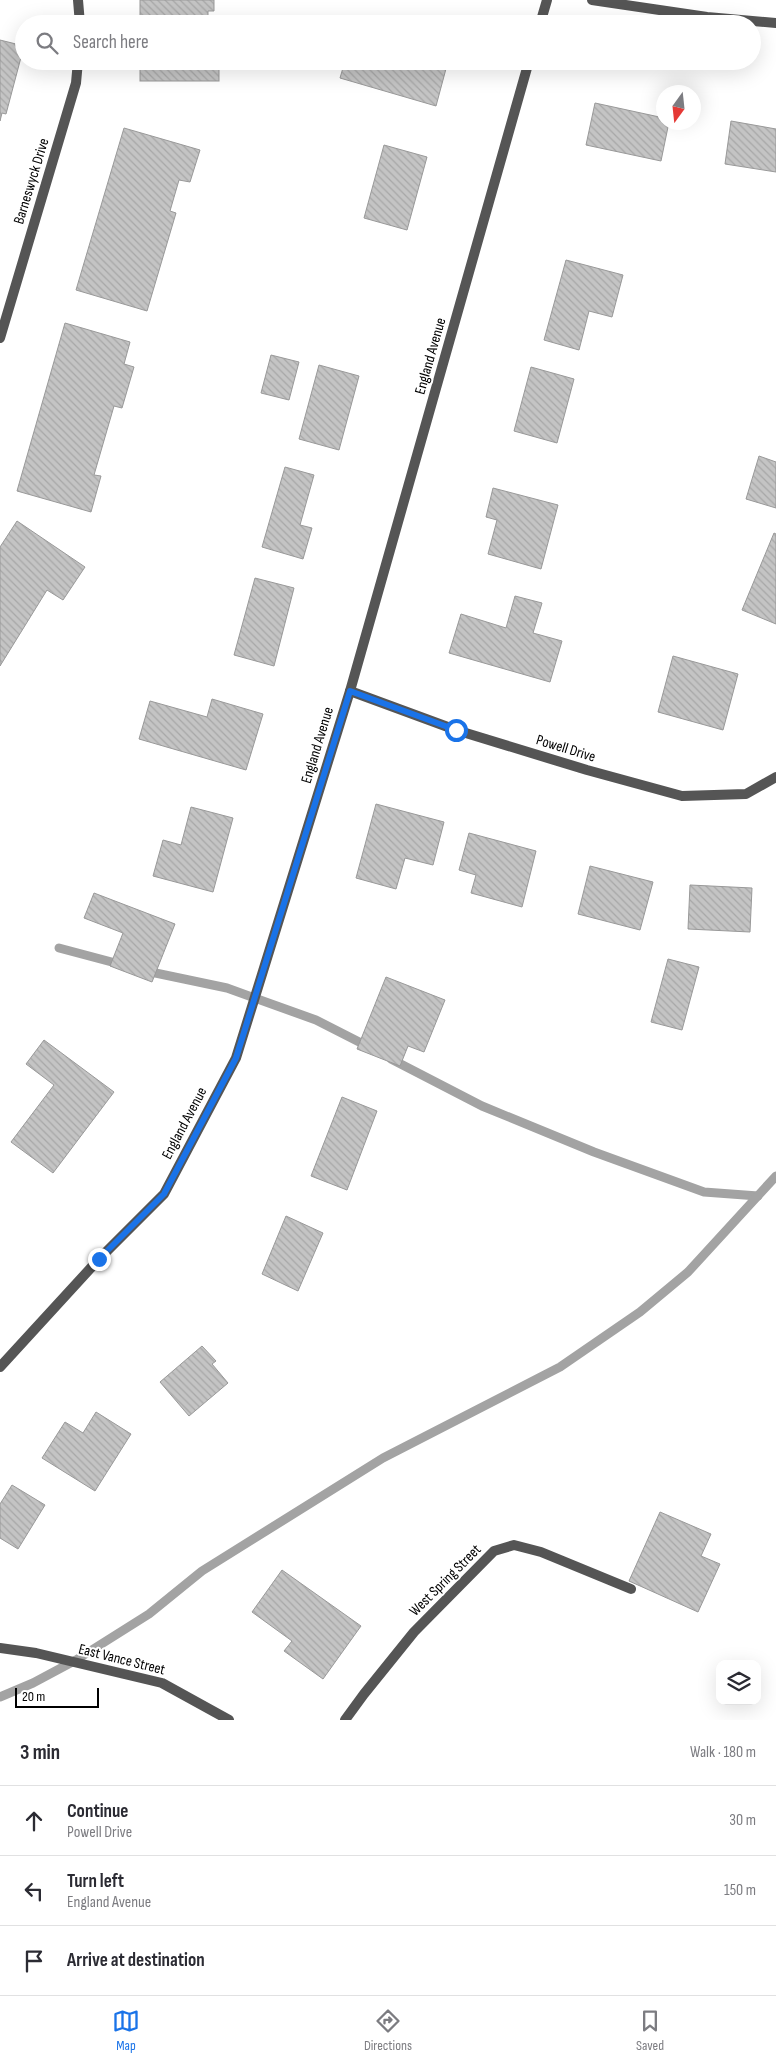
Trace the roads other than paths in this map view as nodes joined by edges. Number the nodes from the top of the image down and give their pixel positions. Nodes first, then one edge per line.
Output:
1 (78, 0) edge
2 (546, 0) edge
3 (592, 0) edge
4 (79, 15) edge
5 (542, 15) edge
6 (693, 15) edge
7 (761, 22) edge
8 (776, 23) edge
9 (77, 70) edge
10 (526, 70) edge
11 (0, 338) edge
12 (350, 691) junction
13 (776, 777) edge
14 (0, 1367) edge
15 (631, 1589) dead end
16 (0, 1648) edge
17 (229, 1720) edge
18 (346, 1720) edge

1 - 4 street
2 - 5 street
3 - 6 street
7 - 8 street
9 - 11 street, Barneswyck Drive
10 - 12 street, England Avenue
12 - 13 street, Powell Drive
12 - 14 street, England Avenue
15 - 18 street, West Spring Street
16 - 17 street, East Vance Street

